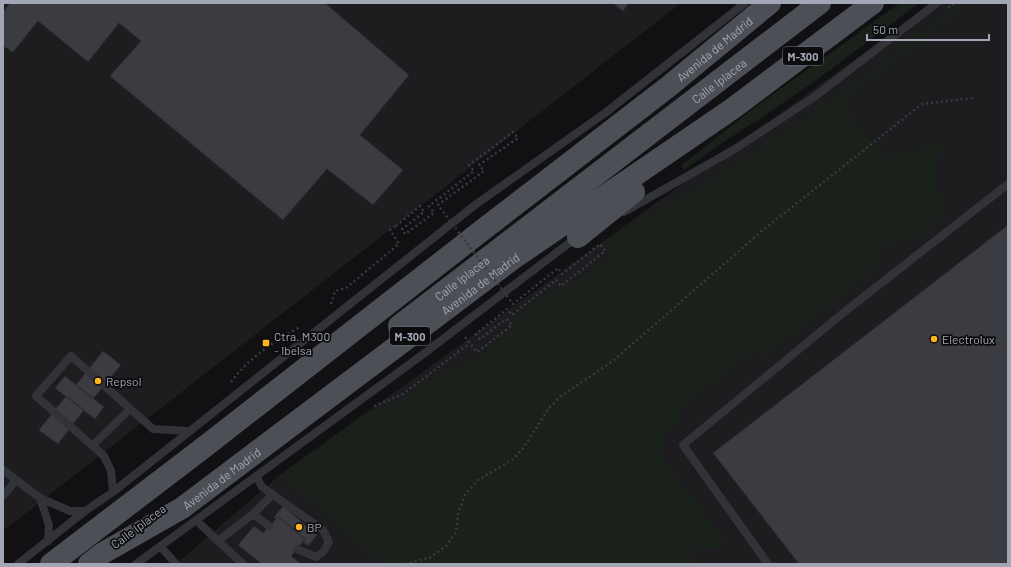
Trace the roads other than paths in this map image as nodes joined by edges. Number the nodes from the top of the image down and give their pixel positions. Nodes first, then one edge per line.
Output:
1 (745, 3) edge
2 (770, 3) edge
3 (782, 3) edge
4 (820, 3) edge
5 (873, 3) edge
6 (937, 3) edge
7 (668, 87) junction
8 (732, 109) junction
9 (1008, 184) edge
10 (578, 237) junction
11 (130, 409) junction
12 (189, 431) junction
13 (92, 446) junction
14 (3, 470) edge
15 (256, 476) junction
16 (16, 480) junction
17 (113, 492) junction
18 (273, 494) junction
19 (3, 496) edge
20 (40, 498) junction
21 (85, 511) junction
22 (253, 514) junction
23 (196, 520) junction
24 (269, 526) dead end
25 (48, 541) junction
26 (218, 541) junction
27 (160, 546) junction
28 (297, 549) dead end
29 (96, 558) edge
30 (18, 564) edge
31 (51, 564) edge
32 (136, 564) edge
33 (176, 564) edge
34 (243, 564) edge
35 (768, 564) edge

1 - 12 lane
2 - 7 main road, Avenida de Madrid
3 - 7 main road, Calle Iplacea
4 - 29 main road, Calle Iplacea
5 - 8 main road, Avenida de Madrid / M-300
6 - 10 lane, M-300
7 - 31 main road, Avenida de Madrid
8 - 10 main road
8 - 29 main road, Avenida de Madrid / M-300
9 - 35 lane
10 - 15 lane, M-300
11 - 12 lane
11 - 13 lane
11 - 13 lane
12 - 17 lane
13 - 17 lane
14 - 16 lane
15 - 18 lane
15 - 23 lane, M-300
16 - 19 lane
16 - 20 lane
17 - 21 lane
18 - 22 lane
18 - 28 lane
20 - 21 lane
20 - 25 lane
21 - 25 lane
22 - 24 lane
22 - 26 lane
23 - 26 lane
23 - 27 lane, M-300
25 - 30 lane
26 - 34 lane
27 - 32 lane, M-300
27 - 33 lane

